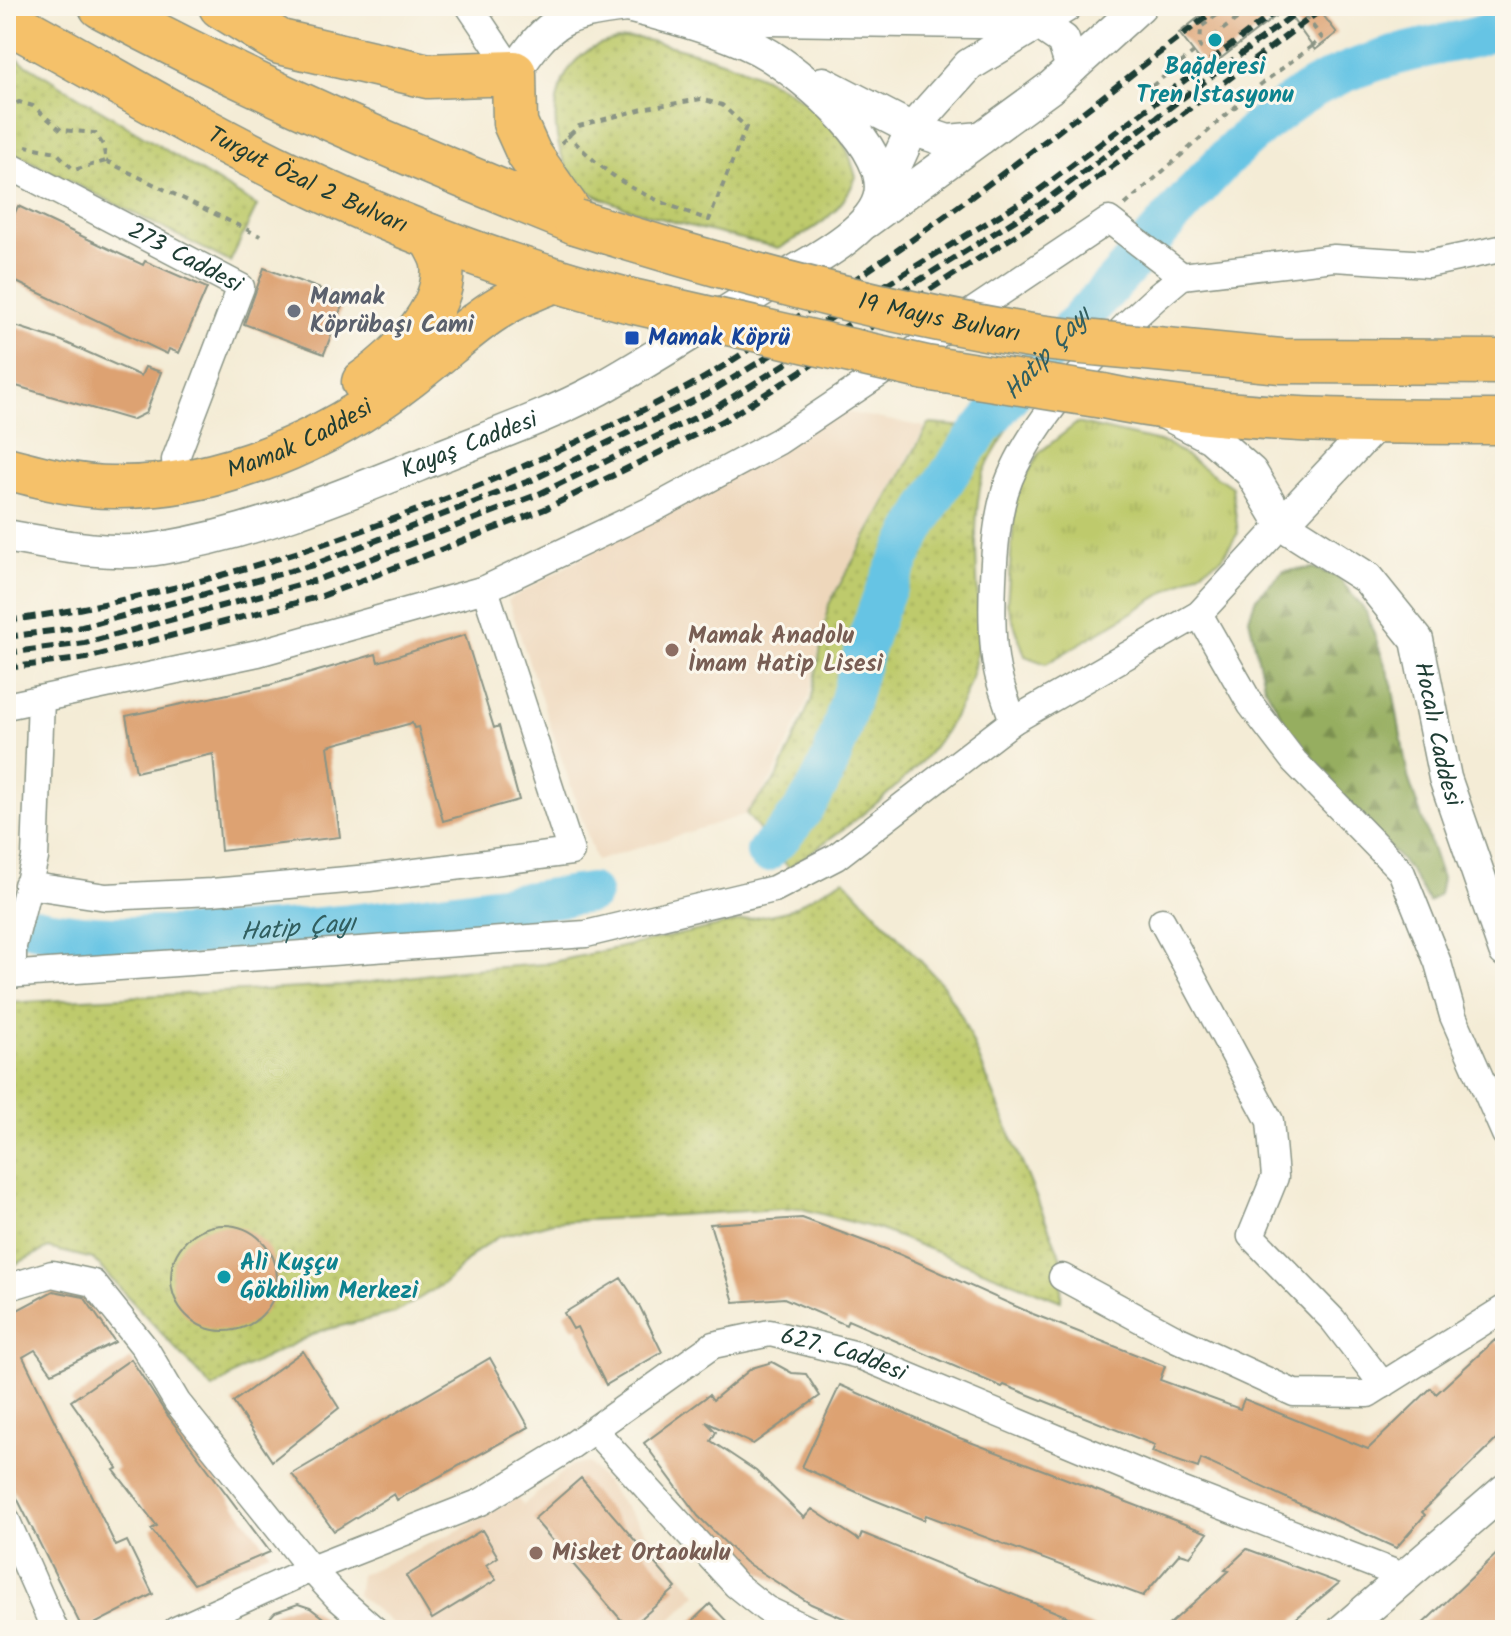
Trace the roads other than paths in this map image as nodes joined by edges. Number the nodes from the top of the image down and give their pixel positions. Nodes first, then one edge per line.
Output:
1 (101, 6) edge
2 (221, 6) edge
3 (469, 6) edge
4 (626, 6) edge
5 (1066, 6) edge
6 (1140, 6) edge
7 (676, 18) junction
8 (6, 20) edge
9 (1038, 23) junction
10 (767, 54) junction
11 (1072, 68) junction
12 (514, 73) junction
13 (912, 129) junction
14 (981, 138) junction
15 (10, 154) edge
16 (880, 199) junction
17 (576, 222) junction
18 (860, 227) junction
19 (429, 235) junction
20 (1505, 248) edge
21 (1182, 276) junction
22 (556, 281) junction
23 (627, 300) joint
24 (1505, 362) edge
25 (1154, 407) junction
26 (1378, 422) junction
27 (1505, 422) edge
28 (6, 447) edge
29 (175, 460) junction
30 (6, 468) edge
31 (1282, 524) junction
32 (6, 536) edge
33 (485, 589) junction
34 (1199, 614) junction
35 (41, 699) junction
36 (6, 706) edge
37 (1013, 721) junction
38 (25, 894) junction
39 (1162, 921) dead end
40 (12, 940) edge
41 (1505, 951) edge
42 (9, 975) edge
43 (1505, 1134) edge
44 (1062, 1277) dead end
45 (6, 1288) edge
46 (1505, 1308) edge
47 (1383, 1385) junction
48 (594, 1430) junction
49 (1505, 1490) edge
50 (6, 1519) edge
51 (311, 1569) junction
52 (1403, 1576) junction
53 (55, 1630) edge
54 (176, 1630) edge
55 (375, 1630) edge
56 (810, 1630) edge
57 (1343, 1630) edge

1 - 17 highway
2 - 12 highway
3 - 12 street
4 - 7 street
4 - 12 street
5 - 9 street, Kayaş Caddesi
6 - 11 street
7 - 9 street
7 - 10 street
8 - 19 highway, Turgut Özal 2 Bulvarı
9 - 11 street
9 - 13 street, Kayaş Caddesi
10 - 13 street
10 - 16 street
11 - 14 street
12 - 17 highway
13 - 14 street
13 - 16 street, Kayaş Caddesi
14 - 18 street
15 - 29 street, 273 Caddesi
16 - 18 street, Kayaş Caddesi
17 - 24 highway, 19 Mayıs Bulvarı, bridge
18 - 32 street, Kayaş Caddesi
19 - 22 highway, Turgut Özal 2 Bulvarı
19 - 29 main road, Mamak Caddesi
20 - 21 street
21 - 33 street
21 - 37 street
22 - 23 highway, Turgut Özal 2 Bulvarı
22 - 30 main road, Mamak Caddesi
23 - 25 highway, 19 Mayıs Bulvarı, bridge
25 - 26 highway, 19 Mayıs Bulvarı
25 - 31 street
26 - 27 highway, 19 Mayıs Bulvarı
26 - 31 street
28 - 29 main road, Mamak Caddesi
31 - 34 street
31 - 41 street, Hocalı Caddesi
33 - 35 street
33 - 38 street
34 - 37 street
34 - 43 street
35 - 36 street
35 - 38 street
37 - 42 street
38 - 40 street
39 - 47 street
40 - 42 street
44 - 47 street
45 - 51 street
46 - 47 street
48 - 51 street, 627. Caddesi
48 - 52 street, 627. Caddesi
48 - 56 street
49 - 52 street
50 - 53 street
51 - 54 street, 627. Caddesi
51 - 55 street
52 - 57 street

